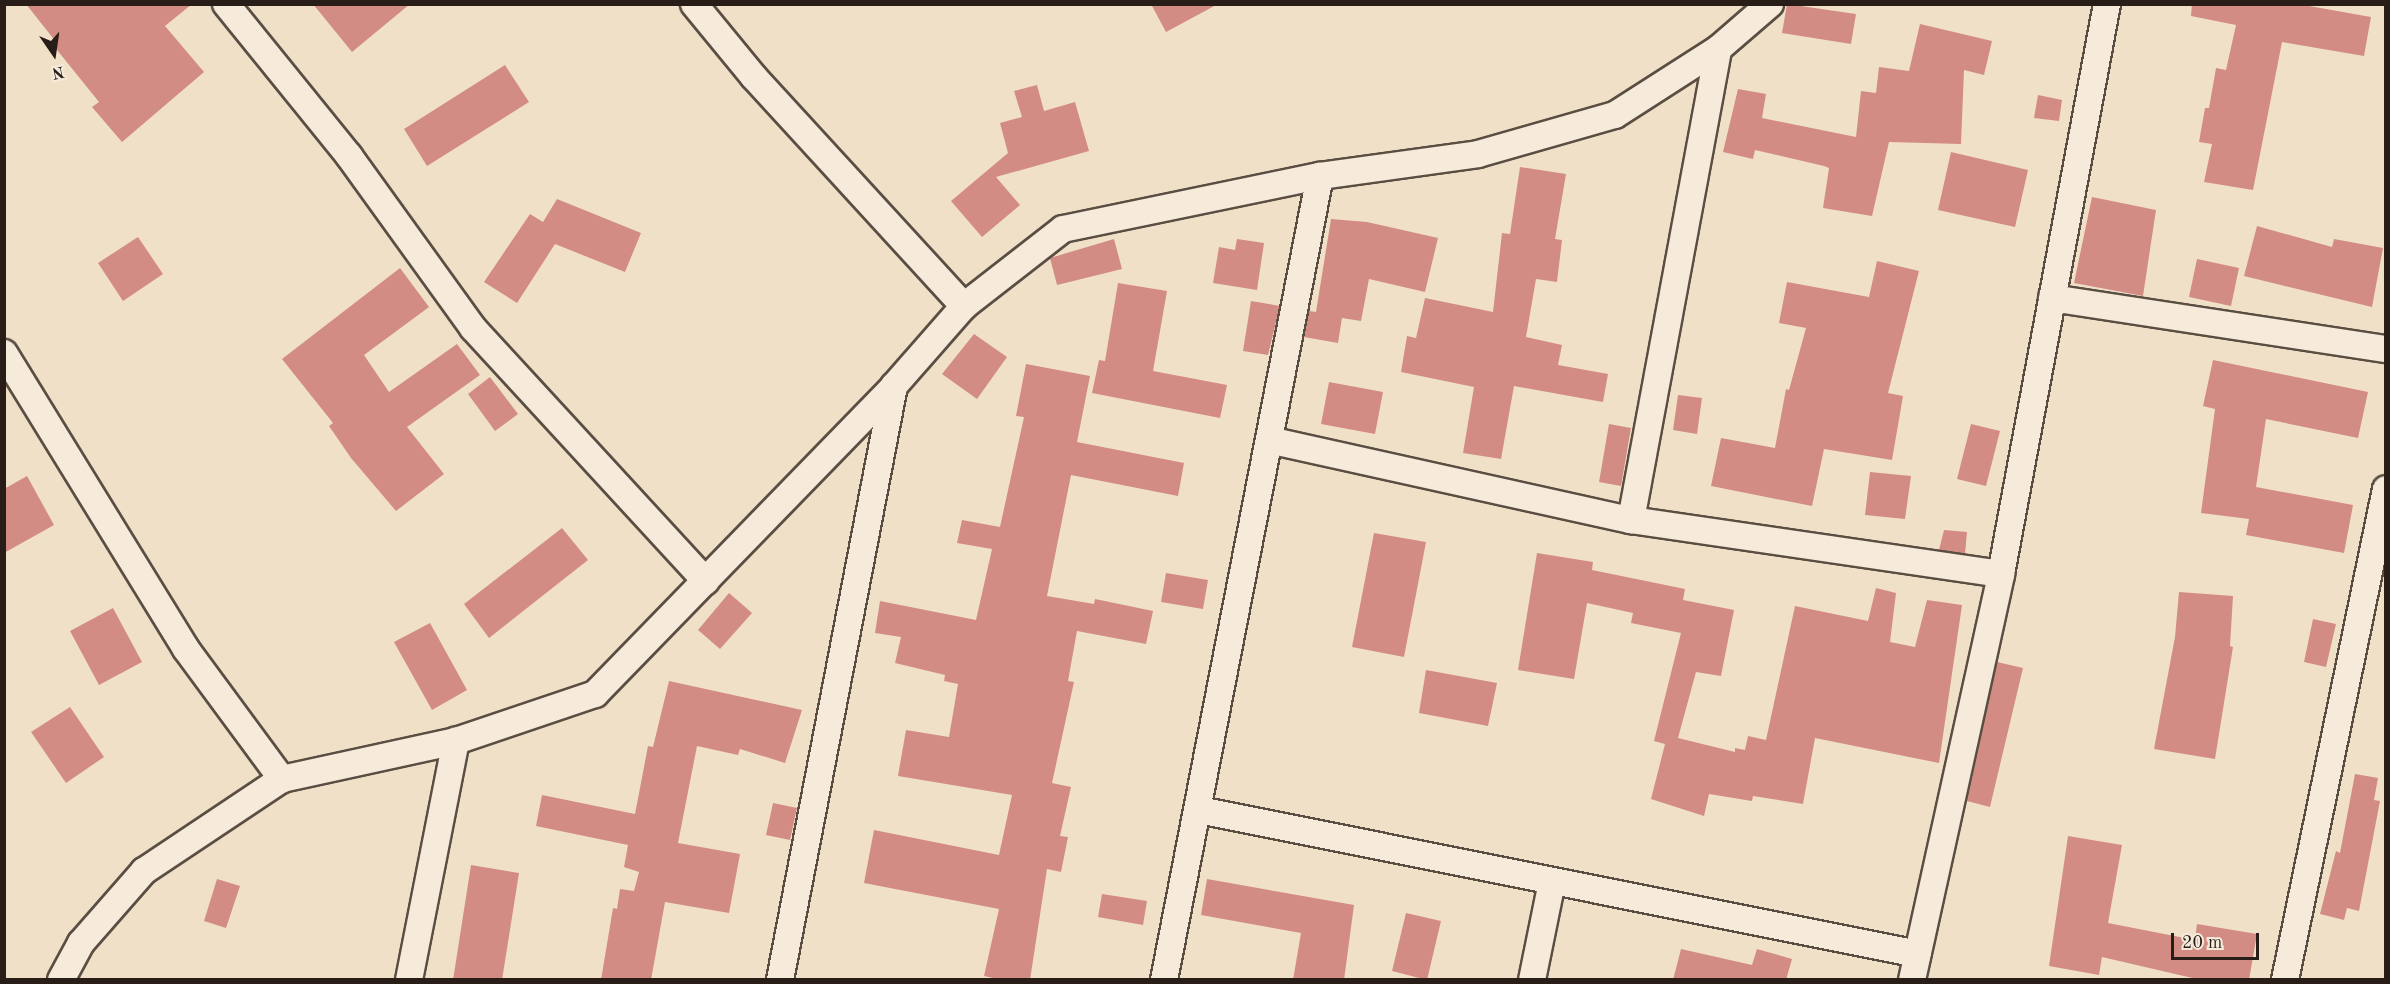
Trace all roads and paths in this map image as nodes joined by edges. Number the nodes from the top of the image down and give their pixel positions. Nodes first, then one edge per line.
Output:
1 (226, 4) edge
2 (694, 4) edge
3 (1770, 4) edge
4 (2106, 4) edge
5 (1718, 49) junction
6 (1320, 176) junction
7 (2052, 298) junction
8 (963, 306) junction
9 (2385, 349) edge
10 (4, 353) edge
11 (894, 386) junction
12 (1269, 440) junction
13 (2385, 489) edge
14 (1631, 520) junction
15 (2001, 574) junction
16 (706, 581) junction
17 (456, 741) junction
18 (282, 779) junction
19 (1199, 810) junction
20 (1552, 882) junction
21 (1918, 954) junction
22 (61, 980) edge
23 (409, 980) edge
24 (780, 980) edge
25 (1164, 980) edge
26 (1532, 980) edge
27 (1912, 980) edge
28 (2285, 980) edge

1 - 16 street
2 - 8 street
3 - 5 street
4 - 7 street
5 - 6 street
5 - 14 street
6 - 8 street
6 - 12 street
7 - 9 street
7 - 15 street
8 - 11 street
10 - 18 street
11 - 16 street
11 - 24 street
12 - 14 street
12 - 19 street
13 - 28 street
14 - 15 street
15 - 21 street
16 - 17 street
17 - 18 street
17 - 23 street
18 - 22 street
19 - 20 street
19 - 25 street
20 - 21 street
20 - 26 street
21 - 27 street

